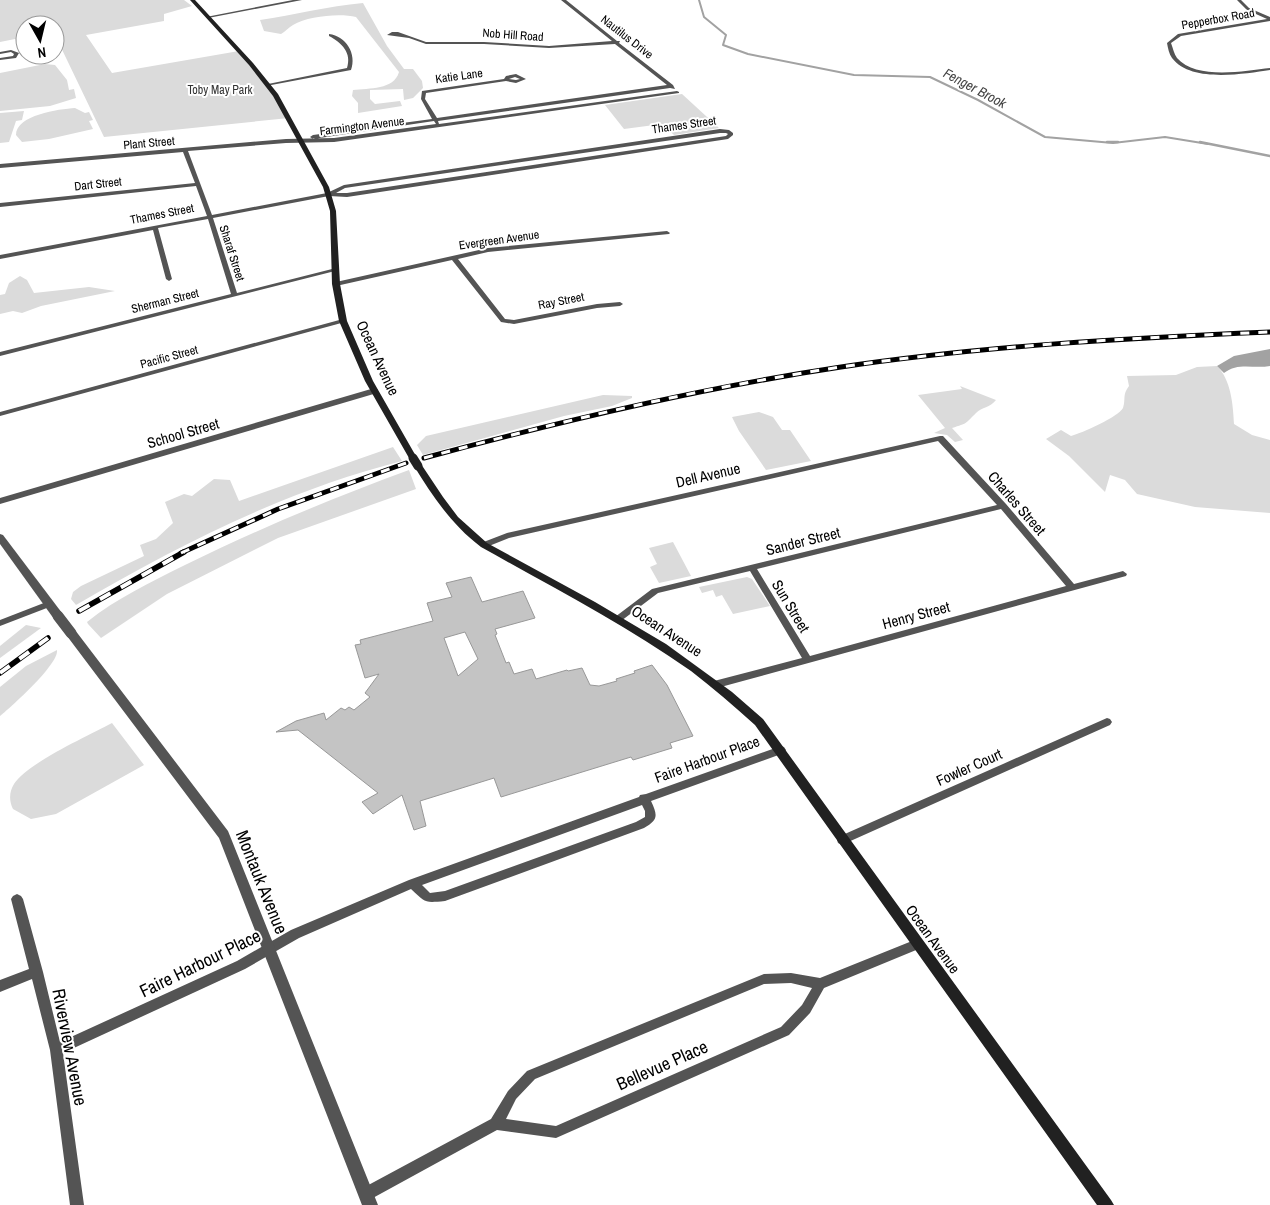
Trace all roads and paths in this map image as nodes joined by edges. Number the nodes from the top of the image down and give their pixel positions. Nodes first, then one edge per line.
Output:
1 (192, 0) edge
2 (300, 0) edge
3 (563, 0) edge
4 (1239, 0) edge
5 (208, 17) junction
6 (1270, 20) edge
7 (331, 35) dead end
8 (408, 38) dead end
9 (618, 42) junction
10 (0, 53) edge
11 (0, 59) edge
12 (1270, 69) edge
13 (506, 80) dead end
14 (268, 85) junction
15 (671, 86) junction
16 (677, 92) joint
17 (435, 119) junction
18 (439, 126) junction
19 (301, 141) junction
20 (597, 149) junction
21 (185, 150) junction
22 (602, 156) junction
23 (0, 166) edge
24 (444, 172) junction
25 (448, 179) junction
26 (198, 184) junction
27 (329, 194) junction
28 (0, 205) edge
29 (209, 217) junction
30 (155, 227) junction
31 (667, 233) dead end
32 (0, 257) edge
33 (454, 258) junction
34 (336, 270) junction
35 (169, 279) dead end
36 (336, 284) junction
37 (234, 295) junction
38 (620, 304) dead end
39 (343, 322) junction
40 (0, 354) edge
41 (374, 391) junction
42 (0, 414) edge
43 (940, 438) joint
44 (0, 500) edge
45 (1003, 506) junction
46 (0, 537) edge
47 (484, 545) junction
48 (752, 567) junction
49 (1123, 574) dead end
50 (1070, 587) junction
51 (49, 604) junction
52 (618, 619) junction
53 (0, 623) edge
54 (807, 659) junction
55 (717, 684) junction
56 (1107, 722) dead end
57 (781, 750) junction
58 (644, 798) junction
59 (842, 840) junction
60 (413, 883) junction
61 (17, 899) dead end
62 (917, 944) junction
63 (268, 950) junction
64 (36, 972) junction
65 (820, 984) junction
66 (0, 986) edge
67 (56, 1050) junction
68 (496, 1124) junction
69 (368, 1200) edge
70 (77, 1205) edge
71 (1106, 1205) edge

1 - 5 main road, Ocean Avenue
2 - 5 street
3 - 9 street, Nautilus Drive
4 - 6 street, Pepperbox Road
5 - 14 main road, Ocean Avenue
6 - 12 street, Pepperbox Road
7 - 14 street
8 - 9 street, Nob Hill Road
9 - 15 street, Nautilus Drive
10 - 11 street
13 - 17 street, Katie Lane
14 - 19 main road, Ocean Avenue
15 - 16 street, Nautilus Drive
15 - 17 street, Farmington Avenue
16 - 18 street, Farmington Avenue
17 - 18 street, Katie Lane
17 - 19 street, Farmington Avenue
18 - 19 street, Farmington Avenue
19 - 21 street, Plant Street
19 - 27 main road, Ocean Avenue
20 - 22 street
20 - 22 street, Thames Street
20 - 24 street, Thames Street
21 - 23 street, Plant Street
21 - 26 street, Sharaf Street
22 - 25 street, Thames Street
24 - 25 street
24 - 27 street, Thames Street
25 - 27 street, Thames Street
26 - 28 street, Dart Street
26 - 29 street, Sharaf Street
27 - 29 street, Thames Street
27 - 34 main road, Ocean Avenue
29 - 30 street, Thames Street
29 - 37 street, Sharaf Street
30 - 32 street, Thames Street
30 - 35 street
31 - 33 street, Evergreen Avenue
33 - 36 street, Evergreen Avenue
33 - 38 street, Ray Street
34 - 36 main road, Ocean Avenue
34 - 37 street, Sherman Street
36 - 39 main road, Ocean Avenue
37 - 40 street, Sherman Street
39 - 41 main road, Ocean Avenue
39 - 42 street, Pacific Street
41 - 44 street, School Street
41 - 47 main road, Ocean Avenue
43 - 45 street, Charles Street
43 - 47 street, Dell Avenue
45 - 48 street, Sander Street
45 - 50 street, Charles Street
46 - 51 street, Montauk Avenue
47 - 52 main road, Ocean Avenue
48 - 52 street, Sander Street
48 - 54 street, Sun Street
49 - 50 street, Henry Street
50 - 54 street, Henry Street
51 - 53 street
51 - 63 street, Montauk Avenue, bridge
52 - 55 main road, Ocean Avenue
54 - 55 street, Henry Street
55 - 57 main road, Ocean Avenue
56 - 59 street, Fowler Court
57 - 58 street, Faire Harbour Place
57 - 59 main road, Ocean Avenue
58 - 60 street, Faire Harbour Place
58 - 60 street, Faire Harbour Place
59 - 62 main road, Ocean Avenue
60 - 63 street, Faire Harbour Place
61 - 64 street, Riverview Avenue
62 - 65 street
62 - 71 main road, Ocean Avenue
63 - 67 street, Faire Harbour Place
63 - 69 street, Montauk Avenue
64 - 66 street
64 - 67 street, Riverview Avenue
65 - 68 street
65 - 68 street, Bellevue Place
67 - 70 street, Riverview Avenue
68 - 69 street

